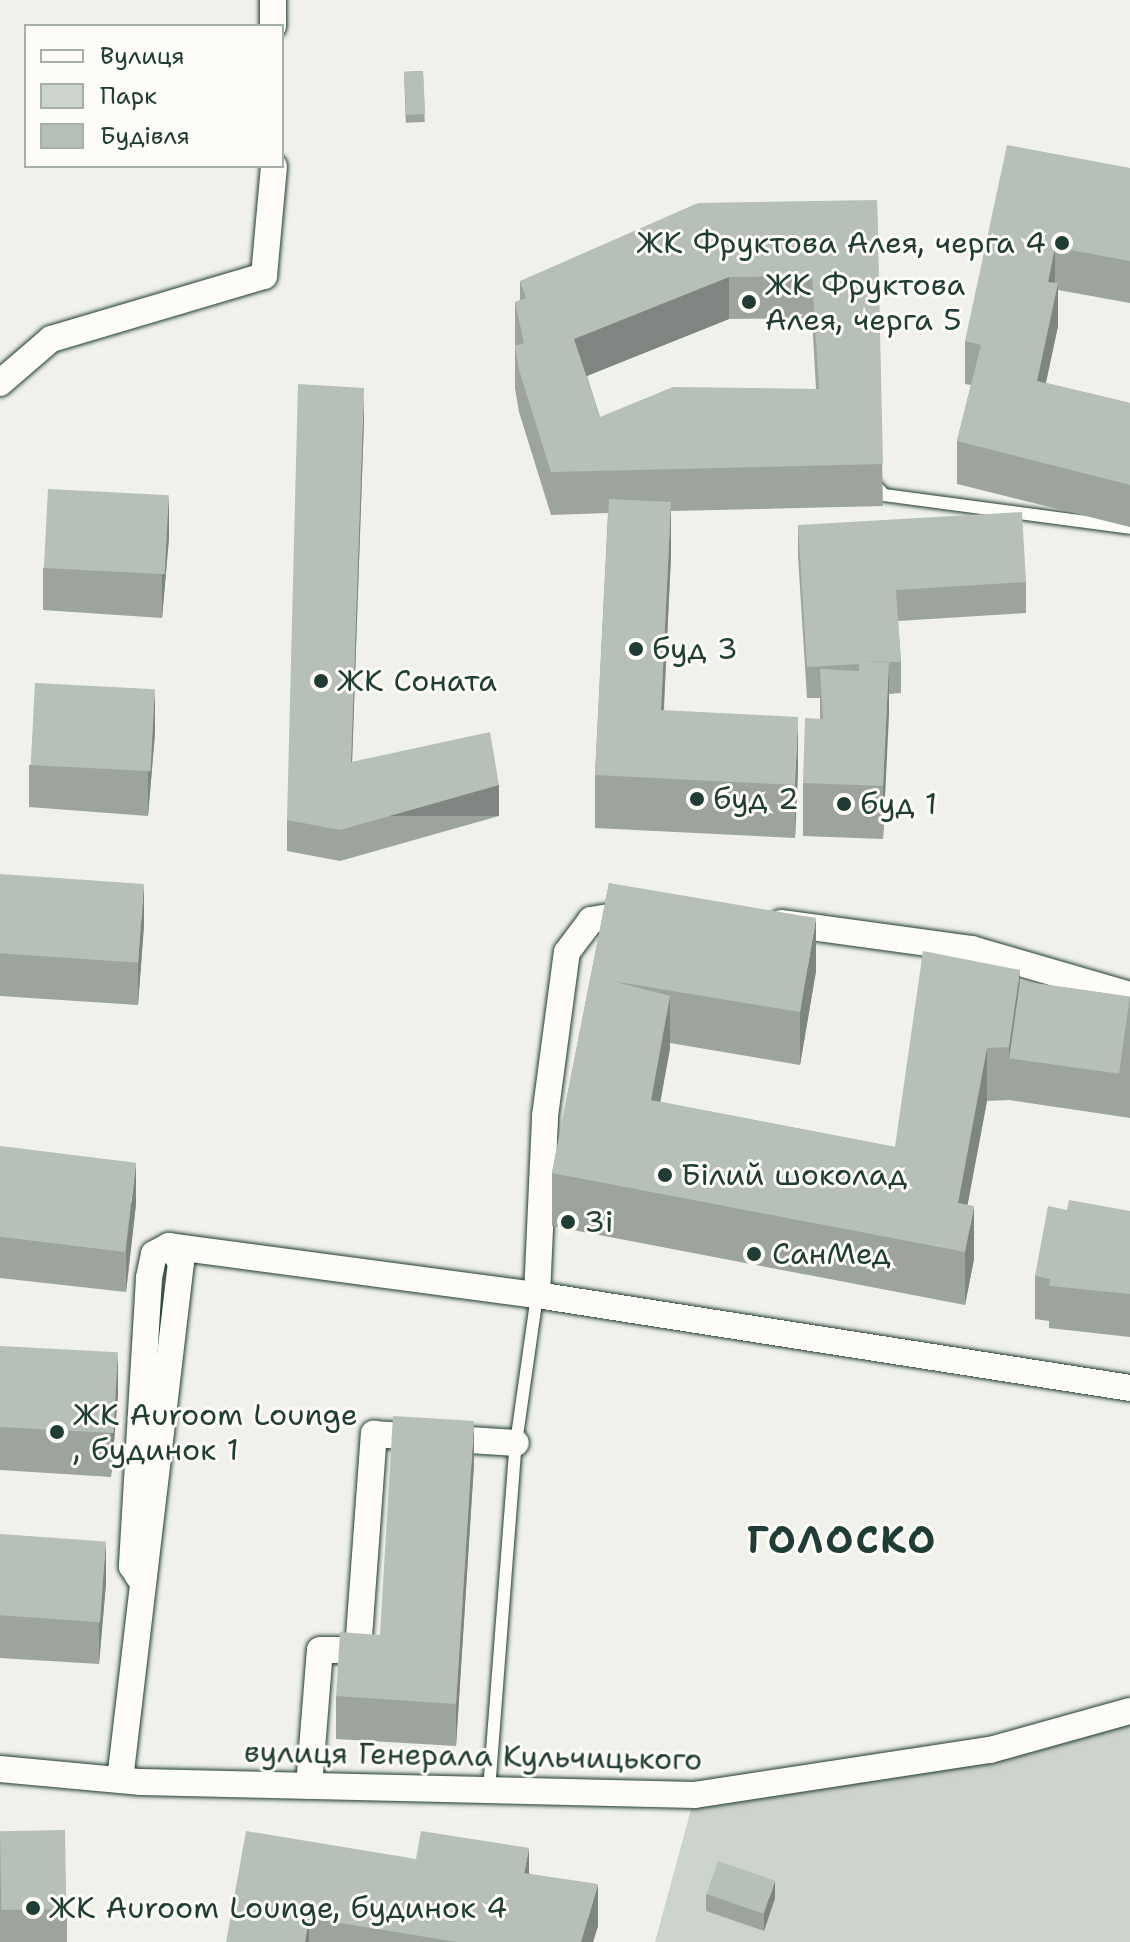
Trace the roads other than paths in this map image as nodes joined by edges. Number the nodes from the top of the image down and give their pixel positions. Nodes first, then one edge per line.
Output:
1 (273, 0) edge
2 (273, 24) edge
3 (274, 168) edge
4 (0, 383) edge
5 (865, 474) edge
6 (1130, 528) edge
7 (664, 912) edge
8 (758, 920) edge
9 (1130, 995) edge
10 (537, 1295) junction
11 (1130, 1388) edge
12 (516, 1443) junction
13 (1130, 1711) edge
14 (0, 1769) edge
15 (120, 1780) junction
16 (309, 1786) junction
17 (489, 1790) junction

1 - 2 street
3 - 4 street
5 - 6 lane
7 - 10 street
8 - 9 street
10 - 11 street
10 - 12 lane
10 - 15 street
12 - 16 street
12 - 17 lane
13 - 17 street, вулиця Генерала Кульчицького
14 - 15 street, вулиця Генерала Кульчицького
15 - 16 street, вулиця Генерала Кульчицького
16 - 17 street, вулиця Генерала Кульчицького

